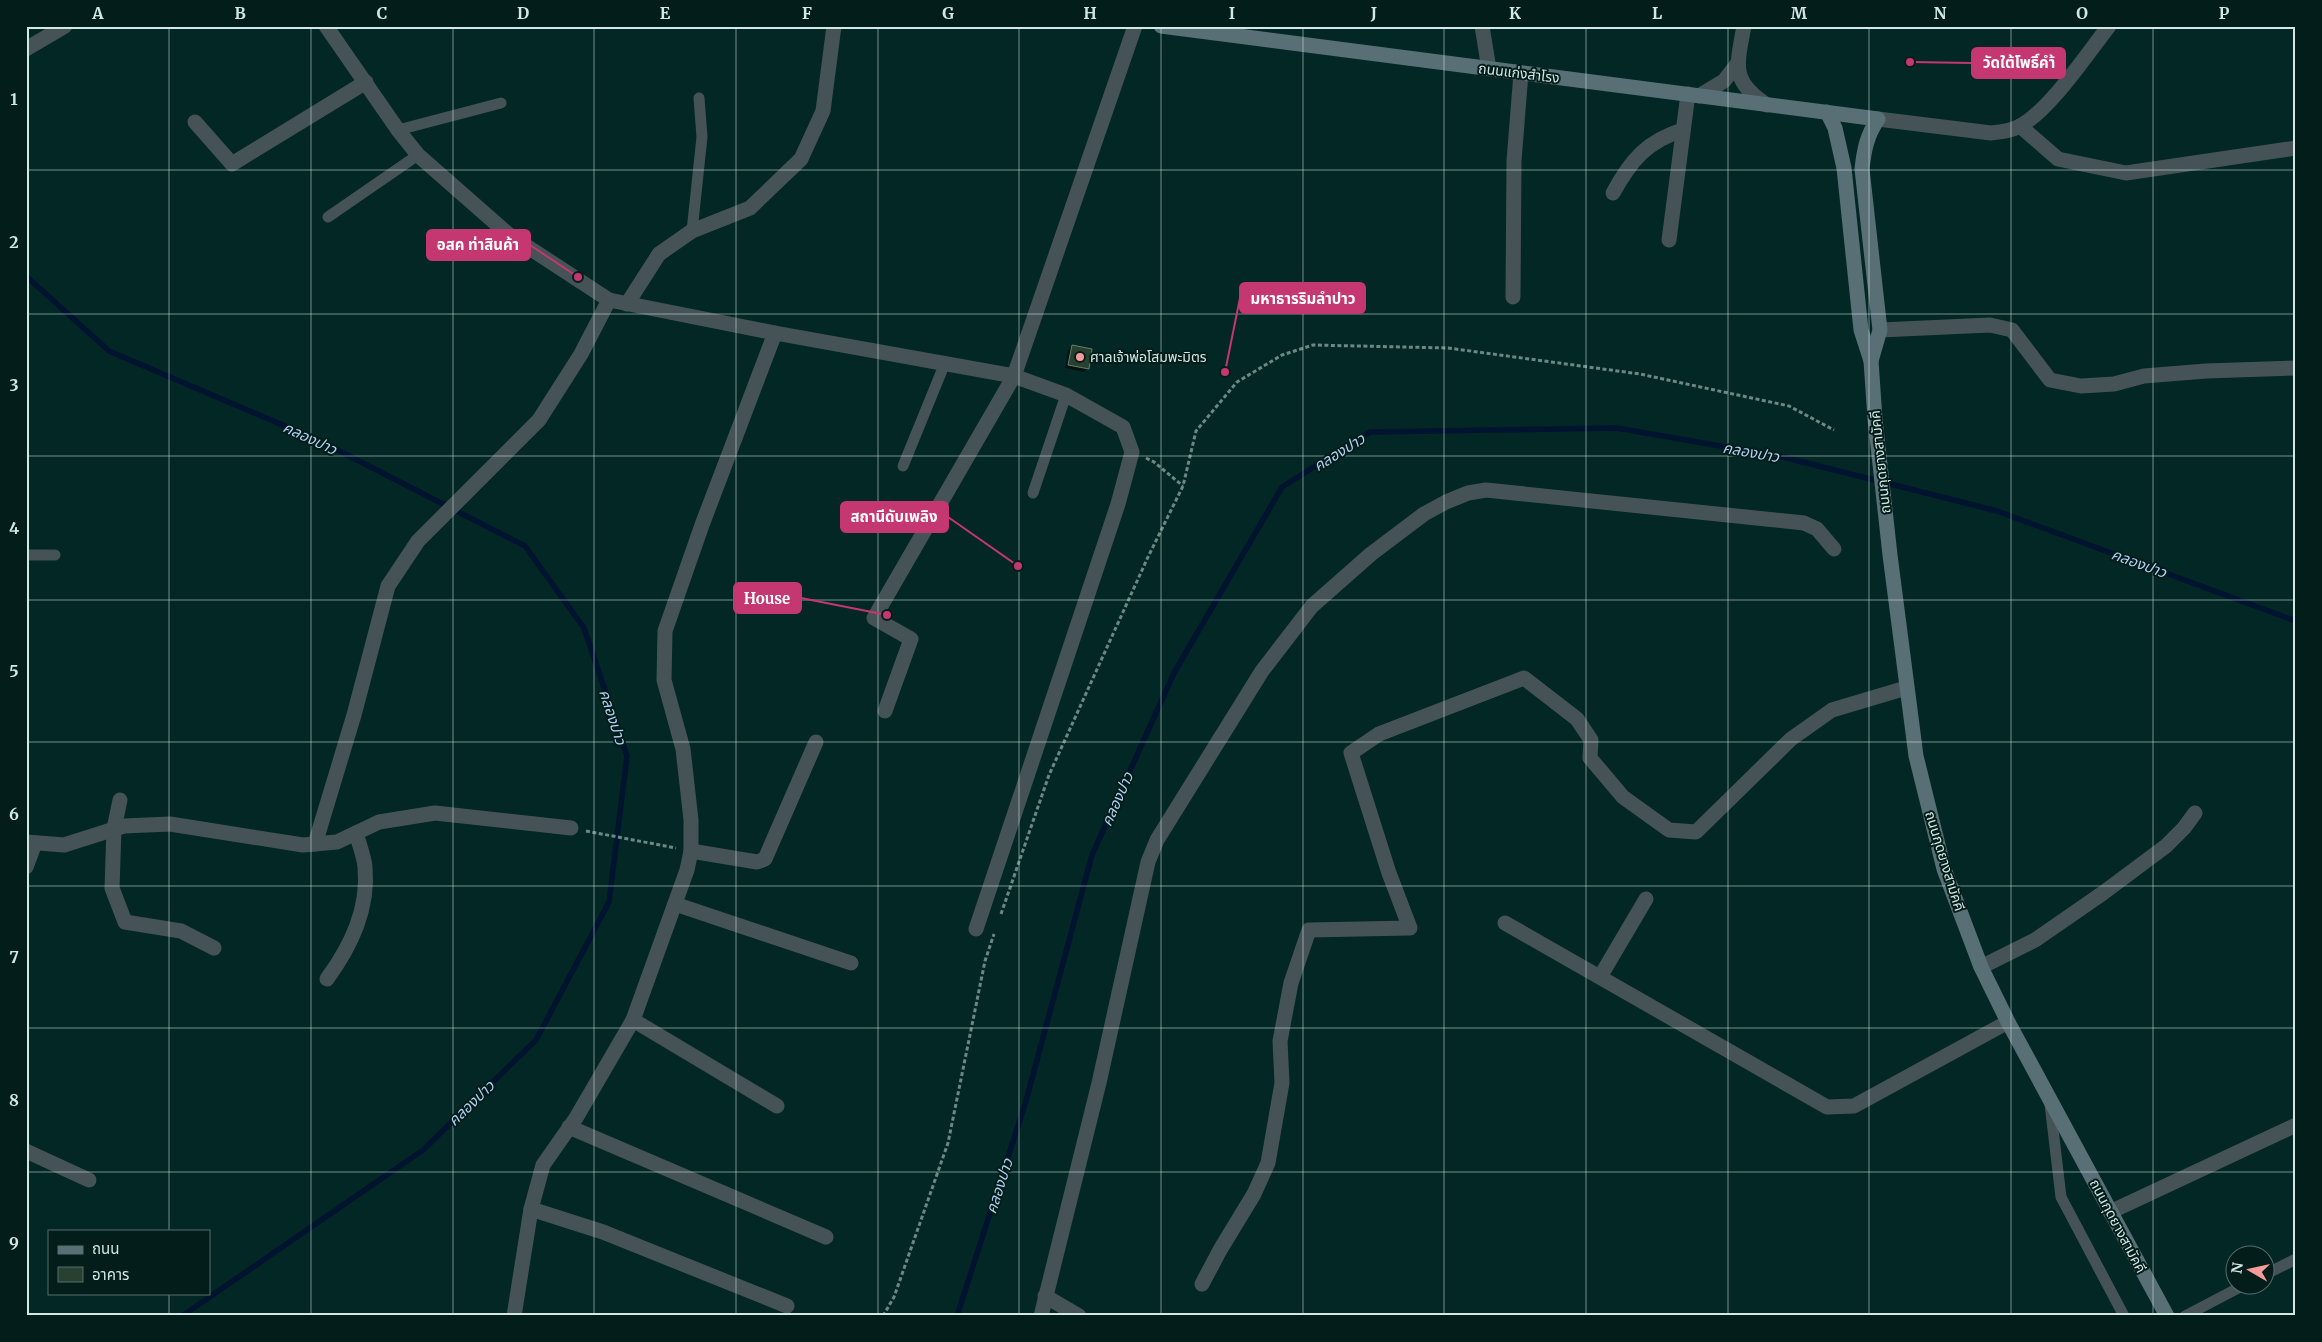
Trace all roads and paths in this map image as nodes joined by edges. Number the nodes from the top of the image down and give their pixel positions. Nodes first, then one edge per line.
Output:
1 (65, 26) edge
2 (326, 26) edge
3 (834, 26) edge
4 (1135, 26) edge
5 (1161, 26) edge
6 (1482, 26) edge
7 (1744, 26) edge
8 (2109, 26) edge
9 (26, 49) edge
10 (1737, 64) junction
11 (1489, 69) junction
12 (1521, 73) junction
13 (366, 82) junction
14 (1693, 95) junction
15 (699, 98) dead end
16 (501, 103) dead end
17 (1767, 105) junction
18 (1827, 112) junction
19 (1878, 119) junction
20 (195, 122) dead end
21 (2020, 126) junction
22 (398, 130) junction
23 (1683, 130) junction
24 (2296, 148) edge
25 (418, 154) junction
26 (1614, 193) dead end
27 (328, 217) dead end
28 (692, 231) junction
29 (1669, 240) dead end
30 (1513, 297) dead end
31 (609, 300) junction
32 (627, 304) junction
33 (1880, 330) junction
34 (775, 333) junction
35 (1872, 360) junction
36 (945, 363) junction
37 (2296, 368) edge
38 (1014, 376) junction
39 (1066, 395) junction
40 (1834, 430) dead end
41 (1132, 452) junction
42 (903, 466) dead end
43 (1183, 486) junction
44 (1034, 493) dead end
45 (1834, 549) dead end
46 (26, 555) edge
47 (55, 555) dead end
48 (1906, 688) junction
49 (885, 711) dead end
50 (816, 742) dead end
51 (120, 800) dead end
52 (2195, 813) dead end
53 (571, 828) joint
54 (114, 829) junction
55 (356, 833) junction
56 (30, 842) edge
57 (314, 844) junction
58 (691, 850) junction
59 (26, 867) edge
60 (1646, 899) dead end
61 (676, 904) junction
62 (1001, 914) dead end
63 (1505, 923) dead end
64 (976, 929) dead end
65 (995, 933) dead end
66 (214, 948) dead end
67 (851, 964) dead end
68 (1981, 967) junction
69 (1600, 977) junction
70 (327, 978) dead end
71 (633, 1020) junction
72 (2008, 1022) junction
73 (2050, 1100) junction
74 (778, 1106) dead end
75 (2296, 1124) edge
76 (569, 1127) junction
77 (26, 1151) edge
78 (89, 1180) dead end
79 (531, 1209) junction
80 (2110, 1212) junction
81 (826, 1237) dead end
82 (2296, 1259) edge
83 (2274, 1270) edge
84 (1202, 1284) dead end
85 (2227, 1294) edge
86 (1045, 1296) junction
87 (787, 1306) dead end
88 (514, 1316) edge
89 (883, 1316) edge
90 (1041, 1316) edge
91 (1079, 1316) edge
92 (2124, 1316) edge
93 (2167, 1316) edge
94 (2185, 1316) edge

1 - 9 street
2 - 13 street
3 - 28 street
4 - 38 street
5 - 11 main road, ถนนแก่งสำโรง
6 - 11 street
7 - 10 street
8 - 21 street
10 - 14 street
10 - 17 street
11 - 12 main road, ถนนแก่งสำโรง
12 - 14 main road, ถนนแก่งสำโรง
12 - 30 street
13 - 20 street
13 - 22 street
14 - 17 main road, ถนนแก่งสำโรง
14 - 23 street
15 - 28 lane
16 - 22 lane
17 - 18 main road, ถนนแก่งสำโรง
18 - 19 main road, ถนนแก่งสำโรง
18 - 35 main road, ถนนกุดยางสามัคคี
19 - 21 street
19 - 33 main road, ถนนกุดยางสามัคคี
21 - 24 street
22 - 25 street
23 - 26 street
23 - 29 street
25 - 27 lane
25 - 31 street
28 - 32 street
31 - 32 street
31 - 57 street
32 - 34 street
33 - 35 main road, ถนนกุดยางสามัคคี
33 - 37 street
34 - 36 street
34 - 58 street
35 - 48 main road, ถนนกุดยางสามัคคี
36 - 38 street
36 - 42 lane
38 - 39 street
38 - 49 street
39 - 41 street
39 - 44 lane
40 - 43 path
41 - 43 path
41 - 64 street
43 - 62 path
45 - 86 street
46 - 47 lane
48 - 68 main road, ถนนกุดยางสามัคคี
48 - 84 street
50 - 58 street
51 - 54 street
52 - 68 street
53 - 55 street
53 - 58 path
54 - 56 street
54 - 57 street
54 - 66 street
55 - 57 street
55 - 70 street
56 - 59 street
58 - 61 street
60 - 69 street
61 - 67 street
61 - 71 street
63 - 69 street
65 - 89 path
68 - 72 main road, ถนนกุดยางสามัคคี
69 - 72 street
71 - 74 street
71 - 76 street
72 - 73 main road, ถนนกุดยางสามัคคี
73 - 80 main road, ถนนกุดยางสามัคคี
73 - 92 lane
75 - 80 street
76 - 79 street
76 - 81 street
77 - 78 street
79 - 87 street
79 - 88 street
80 - 93 main road, ถนนกุดยางสามัคคี
82 - 83 lane
85 - 94 lane
86 - 90 street
86 - 91 street

